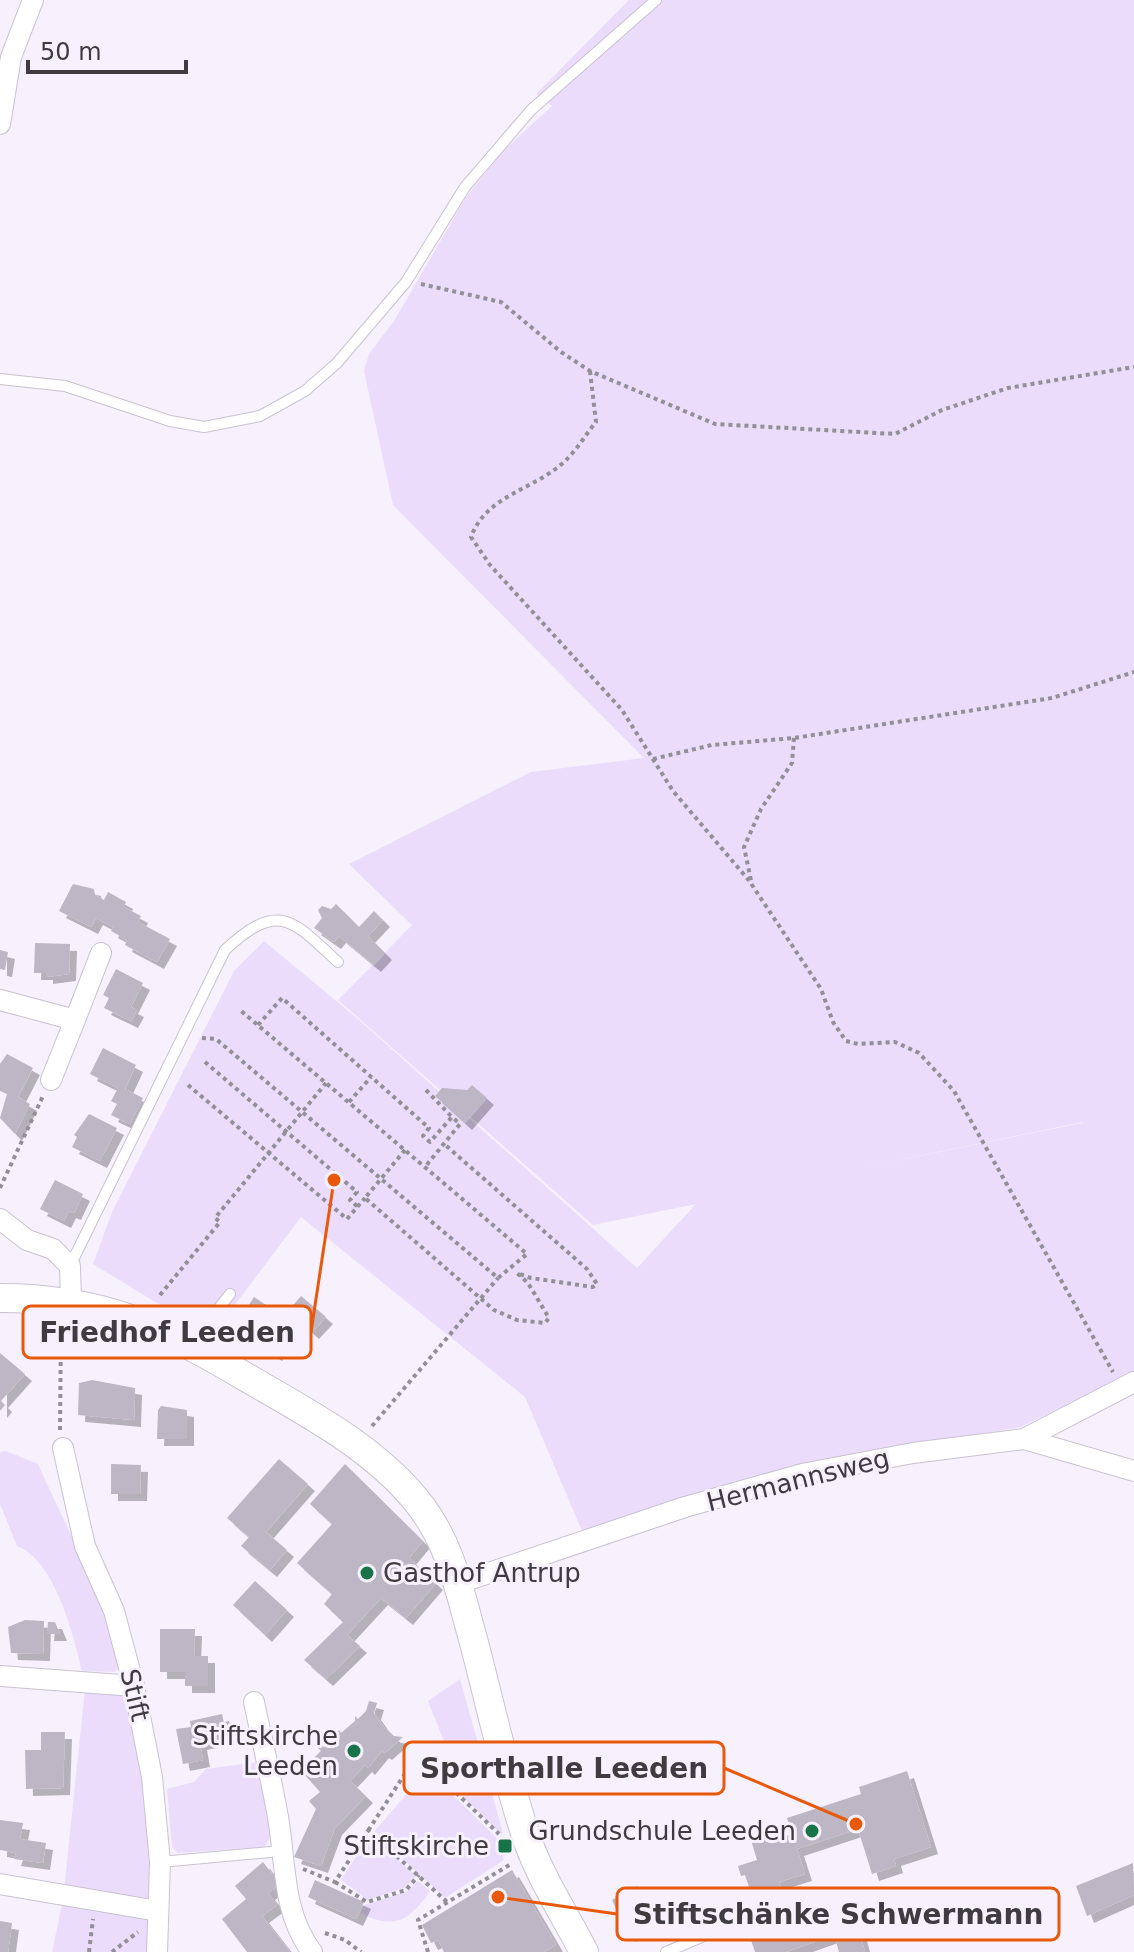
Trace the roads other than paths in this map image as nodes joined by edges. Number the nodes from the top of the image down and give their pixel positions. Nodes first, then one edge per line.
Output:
1 (33, 0) edge
2 (656, 0) edge
3 (0, 124) edge
4 (0, 379) edge
5 (101, 953) dead end
6 (338, 962) dead end
7 (0, 1000) edge
8 (75, 1020) junction
9 (51, 1080) road end
10 (0, 1219) edge
11 (70, 1266) junction
12 (230, 1294) dead end
13 (0, 1298) edge
14 (67, 1301) junction
15 (190, 1344) junction
16 (1128, 1385) edge
17 (1024, 1439) junction
18 (63, 1448) road end
19 (1134, 1471) edge
20 (459, 1583) junction
21 (0, 1676) edge
22 (134, 1686) junction
23 (254, 1702) dead end
24 (281, 1851) junction
25 (160, 1862) junction
26 (0, 1884) edge
27 (158, 1911) junction
28 (754, 1915) dead end
29 (157, 1952) edge
30 (312, 1952) edge
31 (584, 1952) edge
32 (666, 1952) edge

1 - 3 street
2 - 4 lane
5 - 8 street
6 - 11 lane
7 - 8 street
8 - 9 street
10 - 11 street
11 - 14 street
12 - 15 lane
13 - 14 main road
14 - 15 main road
15 - 20 main road
16 - 17 street, Hermannsweg
17 - 19 street
17 - 20 street, Hermannsweg
18 - 22 street, Stift
20 - 31 main road
21 - 22 street
22 - 25 street, Stift
23 - 24 street
24 - 25 lane
24 - 30 street
25 - 27 street, Stift
26 - 27 street
27 - 29 street, Stift
28 - 32 lane

